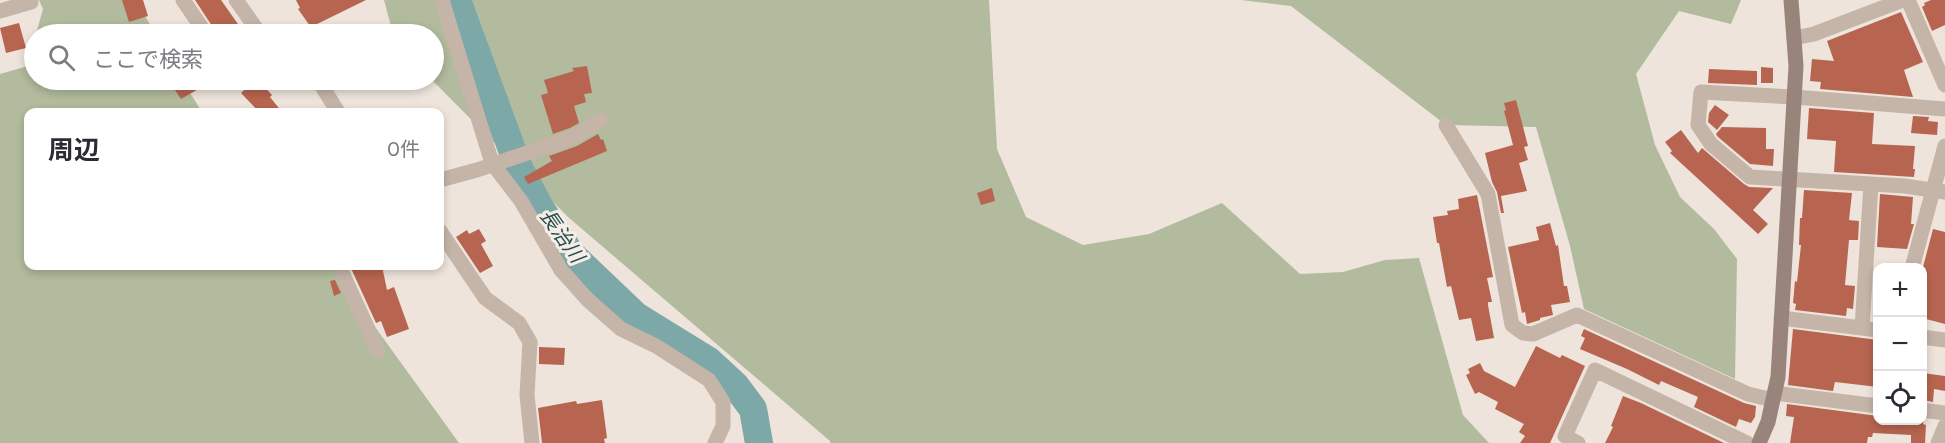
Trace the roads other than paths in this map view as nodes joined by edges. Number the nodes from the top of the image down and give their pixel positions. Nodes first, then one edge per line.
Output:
1 (31, 0) edge
2 (183, 0) edge
3 (236, 0) edge
4 (442, 0) edge
5 (1791, 0) edge
6 (1903, 0) edge
7 (1908, 0) edge
8 (0, 11) edge
9 (199, 24) edge
10 (253, 24) edge
11 (1794, 38) junction
12 (1945, 85) edge
13 (324, 90) edge
14 (1794, 97) junction
15 (336, 108) edge
16 (1945, 109) edge
17 (601, 120) dead end
18 (1446, 125) dead end
19 (1945, 146) edge
20 (492, 163) junction
21 (1789, 178) junction
22 (444, 179) edge
23 (1871, 184) junction
24 (1939, 191) edge
25 (444, 237) edge
26 (1913, 263) edge
27 (341, 270) edge
28 (1781, 318) junction
29 (1870, 329) edge
30 (1927, 338) edge
31 (1945, 340) edge
32 (378, 351) dead end
33 (1773, 397) junction
34 (1873, 406) edge
35 (1927, 411) edge
36 (1945, 414) edge
37 (1945, 426) edge
38 (532, 443) edge
39 (715, 443) edge
40 (1578, 443) edge
41 (1747, 443) edge
42 (1759, 443) edge
43 (1938, 443) edge

1 - 8 street
2 - 9 street
3 - 10 street
4 - 20 street
5 - 11 street
6 - 11 street
7 - 12 street
11 - 14 street
13 - 15 street
14 - 16 street
14 - 21 street
14 - 21 street
17 - 20 street
18 - 33 street
19 - 24 street
20 - 22 street
20 - 39 street
21 - 23 street
21 - 28 street
23 - 24 street
23 - 29 street
24 - 26 street
25 - 38 street
27 - 32 street
28 - 29 street
28 - 33 street
30 - 31 street
33 - 34 street
33 - 42 street
35 - 36 street
37 - 43 street
40 - 41 street

